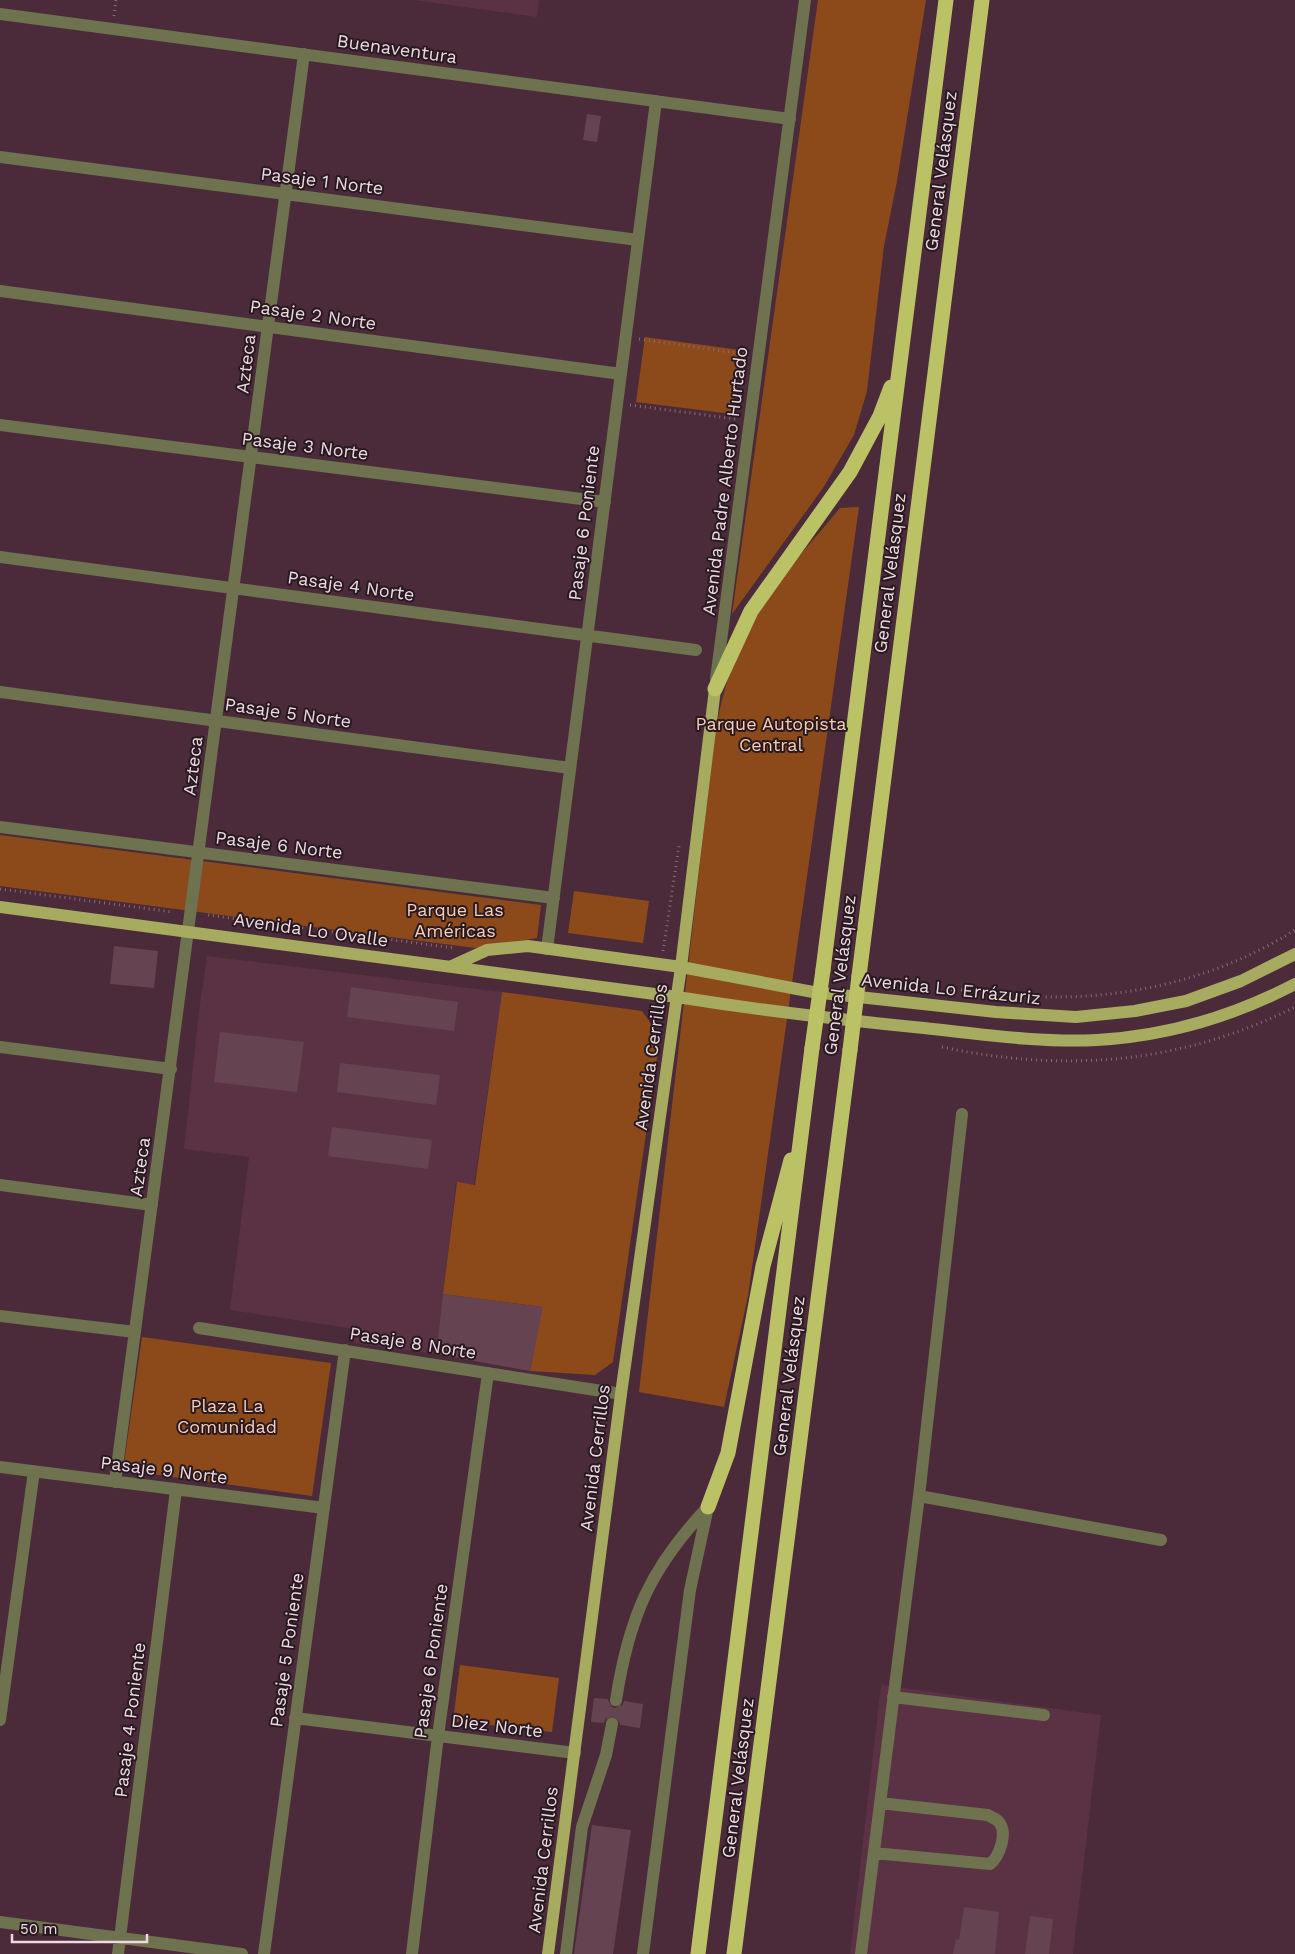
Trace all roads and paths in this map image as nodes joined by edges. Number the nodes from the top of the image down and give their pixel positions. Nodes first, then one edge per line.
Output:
1 (806, 0) edge
2 (946, 0) edge
3 (982, 0) edge
4 (0, 14) edge
5 (304, 54) junction
6 (656, 101) junction
7 (790, 119) junction
8 (0, 156) edge
9 (285, 194) junction
10 (638, 240) junction
11 (0, 291) edge
12 (268, 327) junction
13 (626, 338) junction
14 (745, 354) dead end
15 (901, 355) junction
16 (621, 374) junction
17 (617, 404) junction
18 (736, 419) dead end
19 (0, 424) edge
20 (251, 457) junction
21 (605, 502) junction
22 (0, 557) edge
23 (234, 588) junction
24 (588, 635) junction
25 (696, 650) dead end
26 (715, 689) junction
27 (0, 692) edge
28 (216, 721) junction
29 (570, 768) junction
30 (0, 826) edge
31 (200, 852) junction
32 (0, 889) edge
33 (554, 898) junction
34 (0, 907) edge
35 (173, 912) dead end
36 (208, 915) dead end
37 (1295, 930) edge
38 (189, 931) junction
39 (461, 949) dead end
40 (547, 949) junction
41 (655, 950) dead end
42 (664, 951) dead end
43 (1295, 954) edge
44 (451, 966) junction
45 (681, 967) junction
46 (1295, 984) edge
47 (940, 990) dead end
48 (677, 997) junction
49 (0, 1047) edge
50 (171, 1069) junction
51 (962, 1114) dead end
52 (804, 1121) junction
53 (0, 1185) edge
54 (152, 1205) junction
55 (0, 1316) edge
56 (198, 1328) dead end
57 (136, 1332) junction
58 (345, 1350) junction
59 (488, 1373) junction
60 (621, 1394) junction
61 (0, 1467) edge
62 (34, 1471) junction
63 (115, 1482) junction
64 (176, 1490) junction
65 (918, 1496) junction
66 (708, 1506) junction
67 (324, 1508) junction
68 (1161, 1540) dead end
69 (894, 1697) junction
70 (616, 1700) tunnel mouth
71 (1044, 1715) dead end
72 (295, 1718) junction
73 (0, 1720) edge
74 (612, 1724) tunnel mouth
75 (438, 1736) junction
76 (574, 1753) junction
77 (880, 1803) junction
78 (874, 1854) junction
79 (0, 1922) edge
80 (120, 1938) junction
81 (118, 1954) edge
82 (242, 1954) edge
83 (264, 1954) edge
84 (412, 1954) edge
85 (548, 1954) edge
86 (566, 1954) edge
87 (643, 1954) edge
88 (698, 1954) edge
89 (734, 1954) edge
90 (861, 1954) edge

1 - 7 street, Avenida Padre Alberto Hurtado
2 - 15 highway, General Velásquez
3 - 89 highway, General Velásquez, bridge
4 - 5 street, Buenaventura
5 - 6 street, Buenaventura
5 - 9 street, Azteca
6 - 7 street, Buenaventura
6 - 10 street, Pasaje 6 Poniente
7 - 26 street, Avenida Padre Alberto Hurtado
8 - 9 street, Pasaje 1 Norte
9 - 10 street, Pasaje 1 Norte
9 - 12 street, Azteca
10 - 13 street, Pasaje 6 Poniente
11 - 12 street, Pasaje 2 Norte
12 - 16 street, Pasaje 2 Norte
12 - 20 street, Azteca
13 - 14 path
13 - 16 street, Pasaje 6 Poniente
15 - 26 highway
15 - 52 highway, General Velásquez, bridge
16 - 17 street, Pasaje 6 Poniente
17 - 18 path
17 - 21 street, Pasaje 6 Poniente
19 - 20 street, Pasaje 3 Norte
20 - 21 street, Pasaje 3 Norte
20 - 23 street, Azteca
21 - 24 street, Pasaje 6 Poniente
22 - 23 street, Pasaje 4 Norte
23 - 24 street, Pasaje 4 Norte
23 - 28 street, Azteca
24 - 25 street, Pasaje 4 Norte
24 - 29 street, Pasaje 6 Poniente
26 - 45 main road, Avenida Padre Alberto Hurtado
27 - 28 street, Pasaje 5 Norte
28 - 29 street, Pasaje 5 Norte
28 - 31 street, Azteca
29 - 33 street, Pasaje 6 Poniente
30 - 31 street, Pasaje 6 Norte
31 - 33 street, Pasaje 6 Norte
31 - 38 street, Azteca
32 - 35 path
33 - 40 street, Pasaje 6 Poniente
34 - 38 main road, Avenida Lo Ovalle
36 - 39 path
37 - 47 path
38 - 44 main road, Avenida Lo Ovalle
38 - 50 street, Azteca
40 - 44 main road, Avenida Lo Errázuriz
40 - 45 main road, Avenida Lo Errázuriz
41 - 42 path
43 - 45 main road, Avenida Lo Errázuriz
44 - 48 main road, Avenida Lo Ovalle
45 - 48 main road, Avenida Cerrillos
46 - 48 main road
48 - 60 main road, Avenida Cerrillos
49 - 50 street
50 - 54 street, Azteca
51 - 65 street
52 - 66 highway
52 - 88 highway, General Velásquez
53 - 54 street
54 - 57 street, Azteca
55 - 57 street
56 - 58 street, Pasaje 8 Norte
57 - 63 street, Azteca
58 - 59 street, Pasaje 8 Norte
58 - 67 street, Pasaje 5 Poniente
59 - 60 street, Pasaje 8 Norte
59 - 75 street, Pasaje 6 Poniente
60 - 76 main road, Avenida Cerrillos
61 - 62 street, Pasaje 9 Norte
62 - 63 street, Pasaje 9 Norte
62 - 73 street
63 - 64 street, Pasaje 9 Norte
64 - 67 street, Pasaje 9 Norte
64 - 80 street, Pasaje 4 Poniente
65 - 68 street
65 - 69 street
66 - 70 street
66 - 87 street
67 - 72 street, Pasaje 5 Poniente
69 - 71 street
69 - 77 street
72 - 75 street, Diez Norte
72 - 83 street, Pasaje 5 Poniente
74 - 86 street
75 - 76 street, Diez Norte
75 - 84 street, Pasaje 6 Poniente
76 - 85 main road, Avenida Cerrillos
77 - 78 street
77 - 78 street
78 - 90 street
79 - 80 street
80 - 81 street, Pasaje 4 Poniente
80 - 82 street

